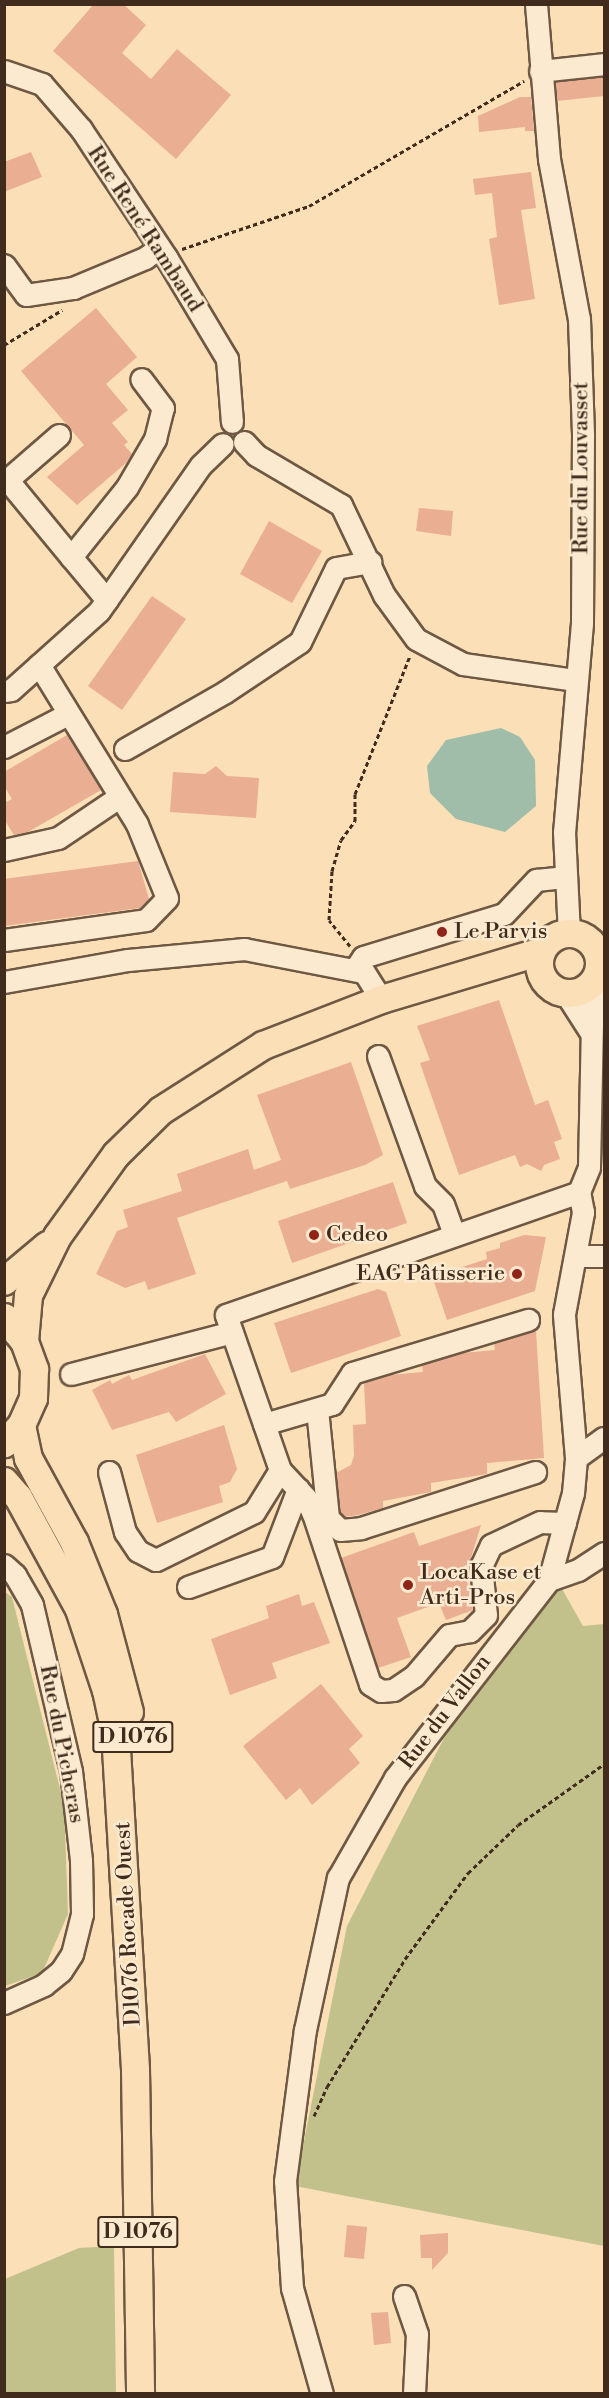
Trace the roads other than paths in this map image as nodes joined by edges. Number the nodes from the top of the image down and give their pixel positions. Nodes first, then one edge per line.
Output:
1 (536, 4) edge
2 (604, 64) edge
3 (4, 71) edge
4 (540, 71) junction
5 (163, 253) junction
6 (4, 265) edge
7 (141, 379) dead end
8 (59, 435) dead end
9 (233, 443) junction
10 (71, 557) junction
11 (370, 562) junction
12 (107, 600) junction
13 (39, 665) junction
14 (576, 680) junction
15 (4, 692) edge
16 (68, 714) junction
17 (4, 747) edge
18 (125, 749) dead end
19 (119, 797) junction
20 (4, 850) edge
21 (564, 877) junction
22 (4, 940) edge
23 (541, 951) junction
24 (594, 957) edge
25 (359, 963) junction
26 (489, 966) junction
27 (4, 982) edge
28 (555, 987) junction
29 (381, 999) junction
30 (591, 1033) junction
31 (378, 1056) dead end
32 (579, 1192) junction
33 (454, 1235) junction
34 (57, 1236) junction
35 (577, 1256) junction
36 (604, 1256) edge
37 (4, 1281) edge
38 (4, 1317) edge
39 (528, 1320) dead end
40 (232, 1332) junction
41 (24, 1341) junction
42 (71, 1374) dead end
43 (317, 1409) junction
44 (264, 1424) junction
45 (13, 1434) edge
46 (604, 1438) edge
47 (576, 1458) junction
48 (280, 1470) junction
49 (110, 1472) dead end
50 (535, 1472) dead end
51 (4, 1481) edge
52 (298, 1489) junction
53 (565, 1523) junction
54 (604, 1553) edge
55 (4, 1565) edge
56 (549, 1580) junction
57 (188, 1587) dead end
58 (4, 2003) edge
59 (135, 2070) junction
60 (404, 2296) dead end
61 (140, 2394) edge
62 (322, 2394) edge
63 (414, 2394) edge

1 - 4 street, Rue du Louvasset
2 - 4 street
3 - 5 street, Rue René Rambaud
4 - 14 street, Rue du Louvasset
5 - 6 street
5 - 9 street, Rue René Rambaud
7 - 10 street
8 - 10 street
9 - 11 street
9 - 12 street
10 - 12 street
11 - 14 street
11 - 18 street
12 - 13 street
13 - 15 street
13 - 16 street
14 - 21 street, Rue du Louvasset
16 - 17 street
16 - 19 street
19 - 20 street
19 - 22 street
21 - 24 street, Rue du Louvasset
21 - 25 street
23 - 24 main road
23 - 26 main road
23 - 28 main road
24 - 28 main road
24 - 30 street, Rue du Vallon
25 - 27 street
25 - 29 street
26 - 28 main road
26 - 29 main road
28 - 30 street
29 - 34 main road
30 - 32 street, Rue du Vallon
31 - 33 street
32 - 33 street
32 - 35 street, Rue du Vallon
33 - 40 street
34 - 37 main road
34 - 41 main road
35 - 36 street
35 - 47 street, Rue du Vallon
38 - 41 main road
39 - 43 street
40 - 42 street
40 - 44 street
41 - 45 main road
43 - 44 street
43 - 50 street
44 - 48 street
45 - 59 main road, D 1076
46 - 47 street
47 - 53 street, Rue du Vallon
48 - 49 street
48 - 52 street
51 - 59 main road, D1076 Rocade Ouest / D 1076
52 - 53 street
52 - 57 street
53 - 56 street, Rue du Vallon
54 - 56 street
55 - 58 street, Rue du Picheras
56 - 62 street, Rue du Vallon
59 - 61 main road, D1076 Rocade Ouest / D 1076
60 - 63 street

